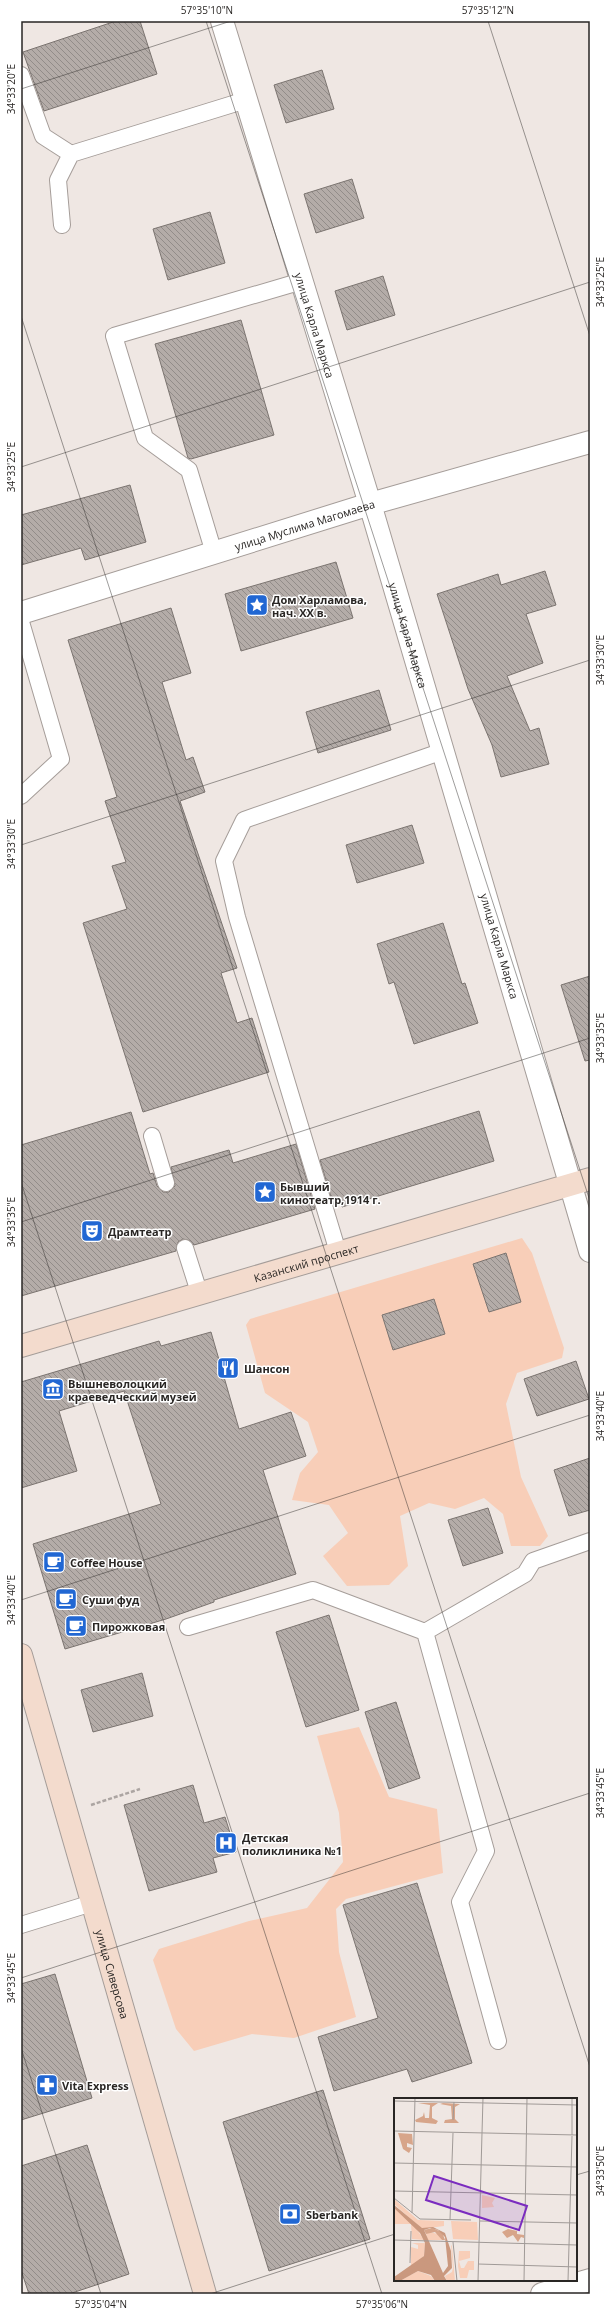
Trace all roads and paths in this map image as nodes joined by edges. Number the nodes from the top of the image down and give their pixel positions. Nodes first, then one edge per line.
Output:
1 (222, 21) edge
2 (21, 75) edge
3 (246, 100) junction
4 (71, 154) junction
5 (62, 225) dead end
6 (302, 281) junction
7 (590, 442) edge
8 (370, 504) junction
9 (214, 553) junction
10 (21, 613) edge
11 (21, 622) edge
12 (443, 751) junction
13 (21, 796) edge
14 (152, 1136) dead end
15 (580, 1182) edge
16 (166, 1183) dead end
17 (185, 1248) dead end
18 (590, 1251) edge
19 (338, 1252) junction
20 (199, 1292) junction
21 (21, 1346) edge
22 (590, 1541) edge
23 (188, 1627) dead end
24 (425, 1632) junction
25 (21, 1655) edge
26 (140, 1789) dead end
27 (85, 1806) dead end
28 (92, 1903) junction
29 (21, 1925) edge
30 (498, 2041) dead end
31 (590, 2280) edge
32 (205, 2294) edge
33 (542, 2294) edge

1 - 3 street, улица Карла Маркса
2 - 4 lane
3 - 4 lane
3 - 6 street, улица Карла Маркса
4 - 5 lane
6 - 8 street, улица Карла Маркса
6 - 9 lane
7 - 8 street, улица Муслима Магомаева
8 - 9 street, улица Муслима Магомаева
8 - 12 street, улица Карла Маркса
9 - 10 street, улица Муслима Магомаева
11 - 13 lane
12 - 15 street, улица Карла Маркса
12 - 19 lane
14 - 16 lane
15 - 18 street, улица Карла Маркса
15 - 19 street, Казанский проспект
17 - 20 lane
19 - 20 street, Казанский проспект
20 - 21 street, Казанский проспект
22 - 24 lane
23 - 24 lane
24 - 30 lane
25 - 28 street, улица Сиверсова
26 - 27 path
28 - 29 lane
28 - 32 street, улица Сиверсова
31 - 33 street

